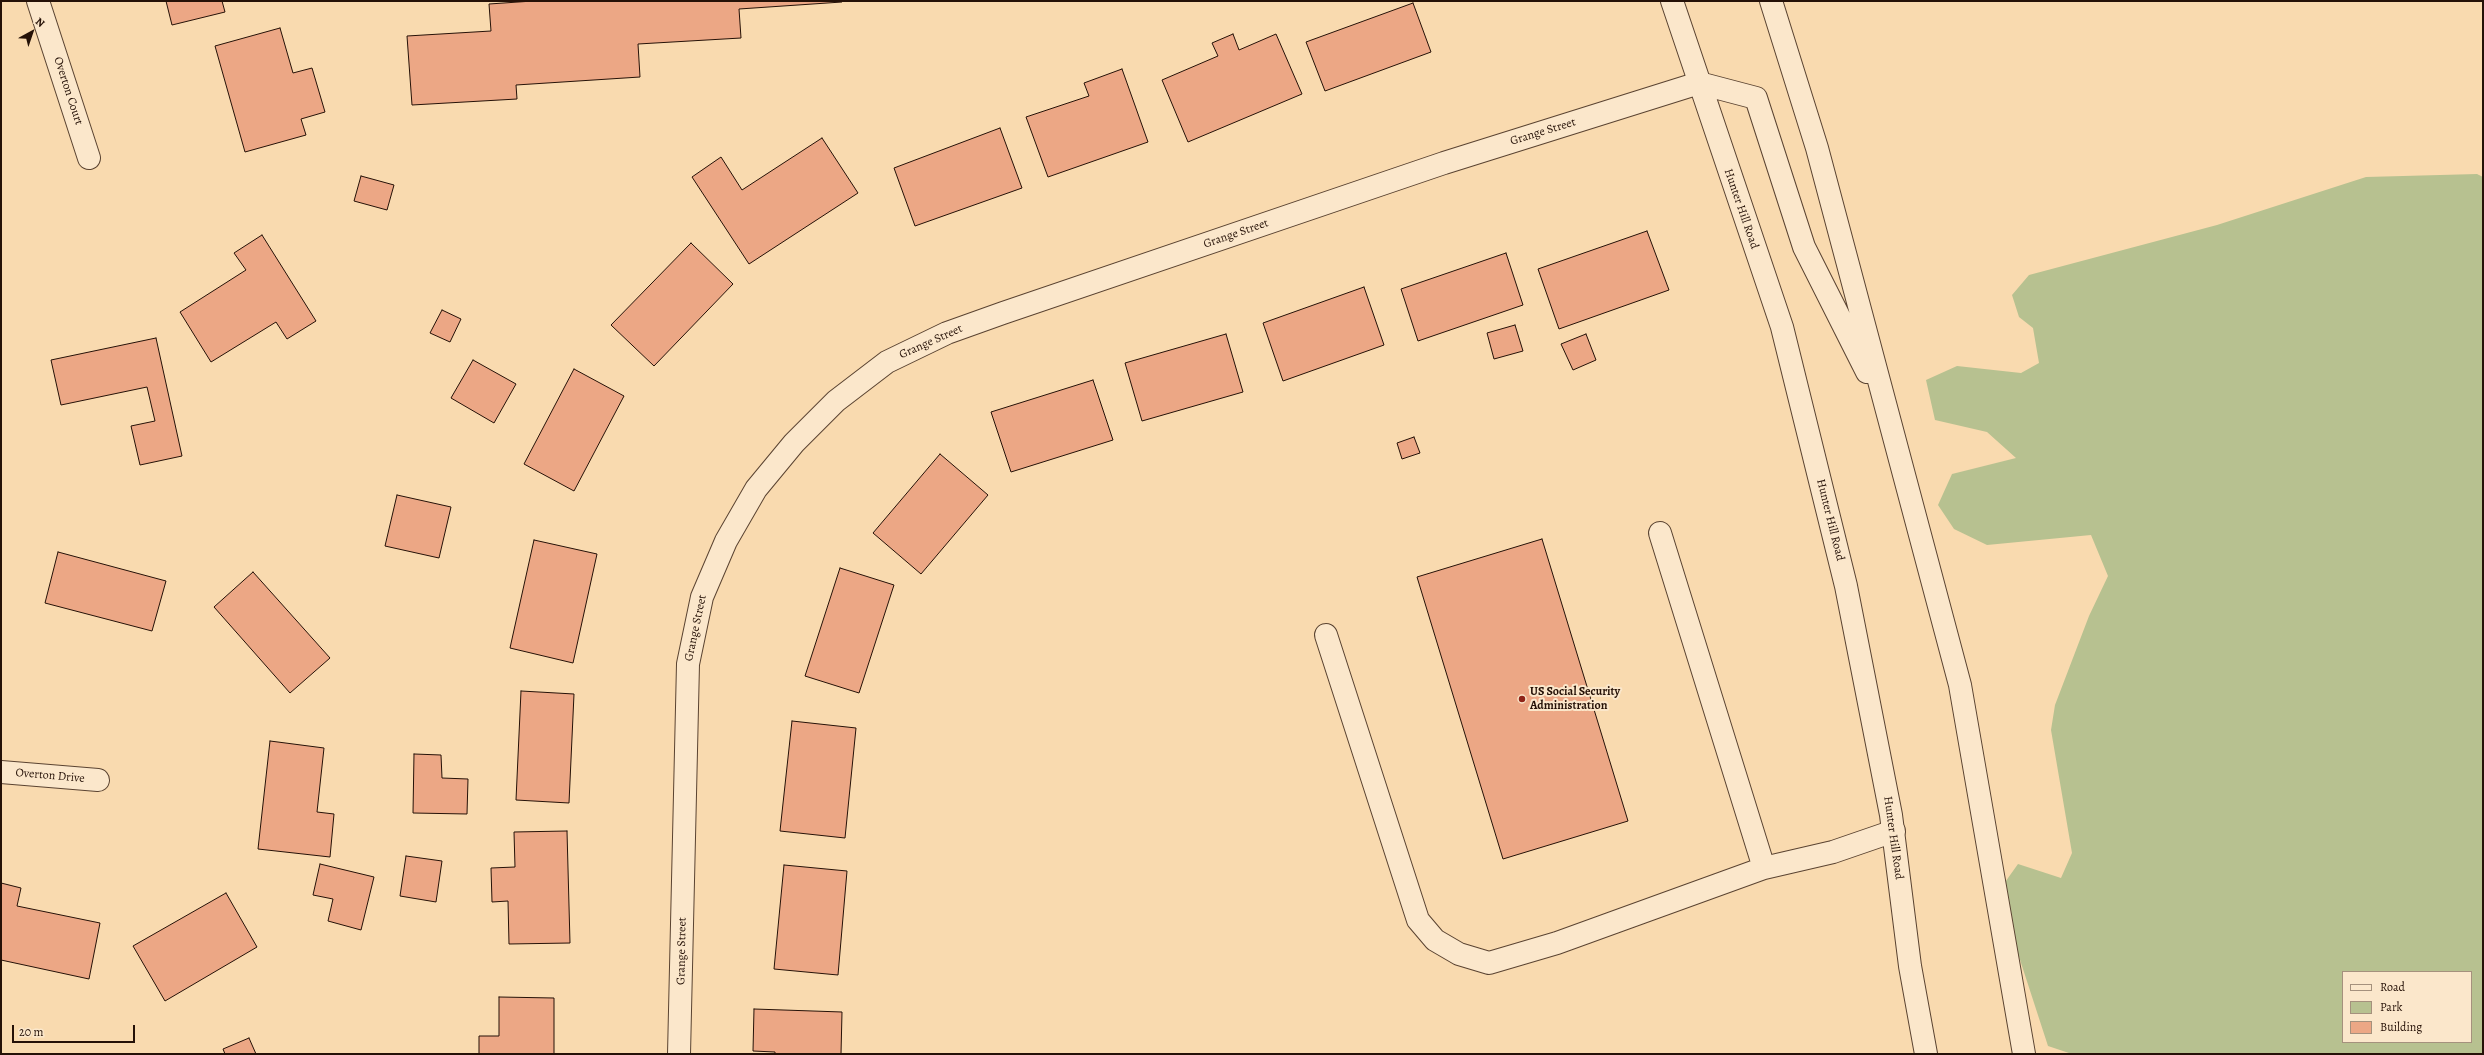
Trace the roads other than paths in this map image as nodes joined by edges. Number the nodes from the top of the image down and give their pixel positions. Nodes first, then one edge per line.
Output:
1 (38, 1) edge
2 (1672, 1) edge
3 (1771, 1) edge
4 (1699, 83) junction
5 (89, 158) dead end
6 (1887, 413) junction
7 (1660, 533) dead end
8 (1326, 635) dead end
9 (1, 772) edge
10 (98, 780) dead end
11 (1894, 831) junction
12 (1764, 868) junction
13 (679, 1054) edge
14 (1926, 1054) edge
15 (2023, 1054) edge

1 - 5 street, Overton Court
2 - 4 street, Hunter Hill Road
3 - 6 street
4 - 6 street
4 - 11 street, Hunter Hill Road
4 - 13 street, Grange Street
6 - 15 street
7 - 12 street
8 - 12 street
9 - 10 street, Overton Drive
11 - 12 street
11 - 14 street, Hunter Hill Road

